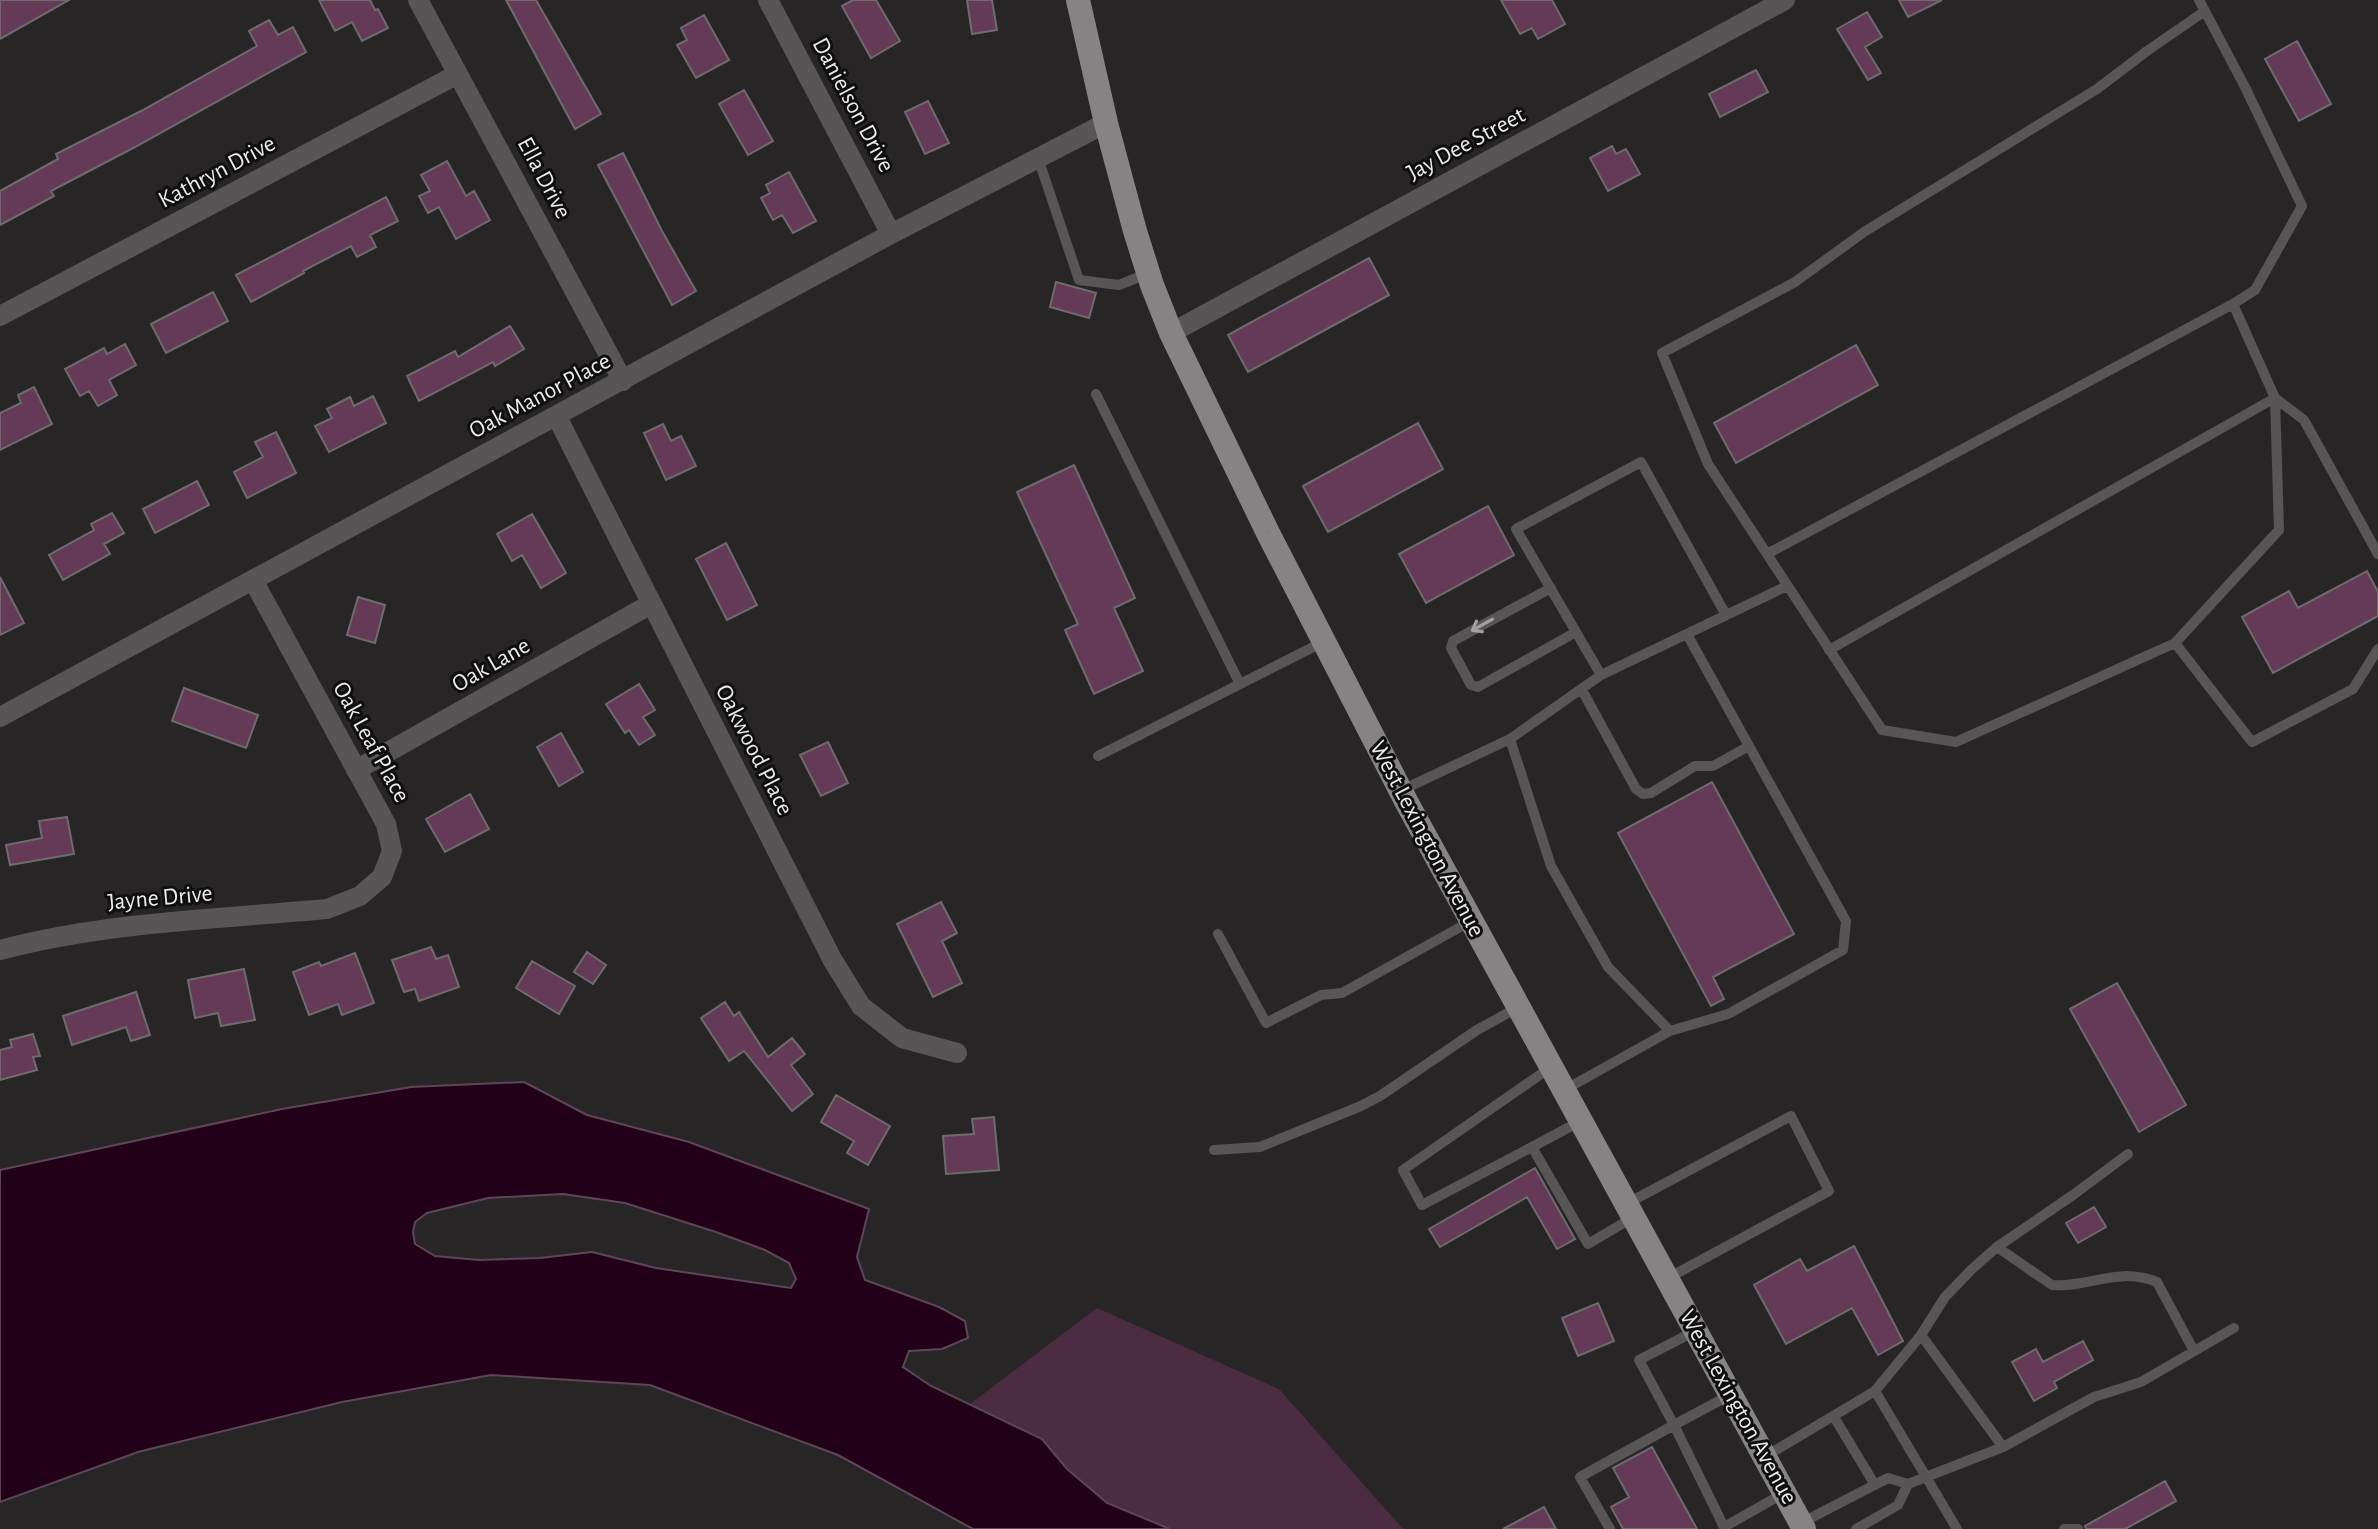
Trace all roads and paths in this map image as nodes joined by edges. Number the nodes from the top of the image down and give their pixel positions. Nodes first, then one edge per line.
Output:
1 (418, 0) edge
2 (768, 0) edge
3 (1078, 0) edge
4 (1785, 0) edge
5 (2199, 0) edge
6 (2205, 11) junction
7 (458, 74) junction
8 (1106, 123) junction
9 (1038, 158) junction
10 (891, 234) junction
11 (1149, 273) junction
12 (2233, 304) junction
13 (0, 316) edge
14 (1171, 333) junction
15 (623, 381) junction
16 (1096, 394) dead end
17 (2275, 398) junction
18 (557, 417) junction
19 (1767, 554) junction
20 (2378, 554) edge
21 (253, 580) junction
22 (1787, 586) junction
23 (1551, 588) junction
24 (651, 604) junction
25 (1726, 615) junction
26 (1576, 632) junction
27 (1688, 636) junction
28 (1323, 642) junction
29 (2175, 643) junction
30 (2378, 649) edge
31 (1829, 650) junction
32 (1601, 675) junction
33 (1240, 684) junction
34 (1582, 690) junction
35 (0, 717) edge
36 (1510, 739) junction
37 (1749, 746) junction
38 (1098, 756) dead end
39 (356, 770) junction
40 (1400, 791) junction
41 (327, 909) joint
42 (1471, 921) junction
43 (1218, 934) dead end
44 (0, 950) edge
45 (1518, 1007) junction
46 (1670, 1031) junction
47 (957, 1053) dead end
48 (1551, 1067) junction
49 (1564, 1090) junction
50 (1581, 1121) junction
51 (1532, 1147) junction
52 (1214, 1150) dead end
53 (2128, 1154) dead end
54 (1630, 1211) junction
55 (1997, 1247) junction
56 (1667, 1279) junction
57 (2234, 1328) dead end
58 (1695, 1331) junction
59 (1921, 1335) junction
60 (2194, 1351) junction
61 (1875, 1391) junction
62 (1730, 1394) junction
63 (1834, 1417) junction
64 (1674, 1425) junction
65 (2003, 1447) junction
66 (1764, 1457) junction
67 (1927, 1476) junction
68 (1908, 1484) junction
69 (1875, 1485) junction
70 (1784, 1493) junction
71 (1803, 1526) edge
72 (1724, 1528) edge
73 (1610, 1529) edge
74 (1856, 1529) edge
75 (1957, 1529) edge
76 (2064, 1529) edge
77 (2078, 1529) edge

1 - 7 street, Ella Drive
2 - 10 street, Danielson Drive
3 - 8 main road, West Lexington Avenue
4 - 14 street, Jay Dee Street
5 - 6 lane
6 - 12 lane
6 - 19 lane
7 - 13 street, Kathryn Drive
7 - 15 street, Ella Drive
8 - 9 street, Oak Manor Place
8 - 11 main road, West Lexington Avenue
9 - 10 street, Oak Manor Place
9 - 11 lane
10 - 15 street, Oak Manor Place
11 - 14 main road, West Lexington Avenue
12 - 17 lane
12 - 19 lane
14 - 28 main road, West Lexington Avenue
15 - 18 street, Oak Manor Place
16 - 33 lane
17 - 20 lane
17 - 29 lane
17 - 31 lane
18 - 21 street, Oak Manor Place
18 - 24 street, Oakwood Place
19 - 22 lane
21 - 35 street, Oak Manor Place
21 - 39 street, Oak Leaf Place
22 - 25 lane
22 - 31 lane
23 - 25 lane
23 - 26 lane
23 -> 26 lane
24 - 39 street, Oak Lane
24 - 47 street, Oakwood Place
25 - 27 lane
26 - 32 lane
27 - 32 lane
27 - 37 lane
28 - 33 lane
28 - 40 main road, West Lexington Avenue
29 - 30 lane
29 - 31 lane
32 - 34 lane
33 - 38 lane
34 - 36 lane
34 - 37 lane
36 - 40 lane
36 - 46 lane
37 - 46 lane
39 - 41 street, Oak Leaf Place
40 - 42 main road, West Lexington Avenue
41 - 44 street, Jayne Drive
42 - 43 lane
42 - 45 main road, West Lexington Avenue
45 - 48 main road, West Lexington Avenue
45 - 52 lane
46 - 49 lane
48 - 49 main road, West Lexington Avenue
48 - 51 lane
49 - 50 main road, West Lexington Avenue
50 - 51 lane
50 - 54 main road, West Lexington Avenue
51 - 54 lane
53 - 55 lane
54 - 56 main road, West Lexington Avenue
54 - 56 lane
55 - 59 lane
55 - 60 lane
56 - 58 main road, West Lexington Avenue
57 - 60 lane
58 - 62 main road, West Lexington Avenue
58 - 64 lane
59 - 61 lane
59 - 65 lane
60 - 65 lane
61 - 63 lane
61 - 67 lane
62 - 64 lane
62 - 66 main road, West Lexington Avenue
63 - 66 lane
63 - 69 lane
64 - 72 lane
64 - 73 lane
65 - 67 lane
66 - 70 main road, West Lexington Avenue
67 - 68 lane
67 - 75 lane
68 - 69 lane
68 - 74 lane
69 - 71 lane
70 - 71 main road, West Lexington Avenue
70 - 72 lane
76 - 77 lane

